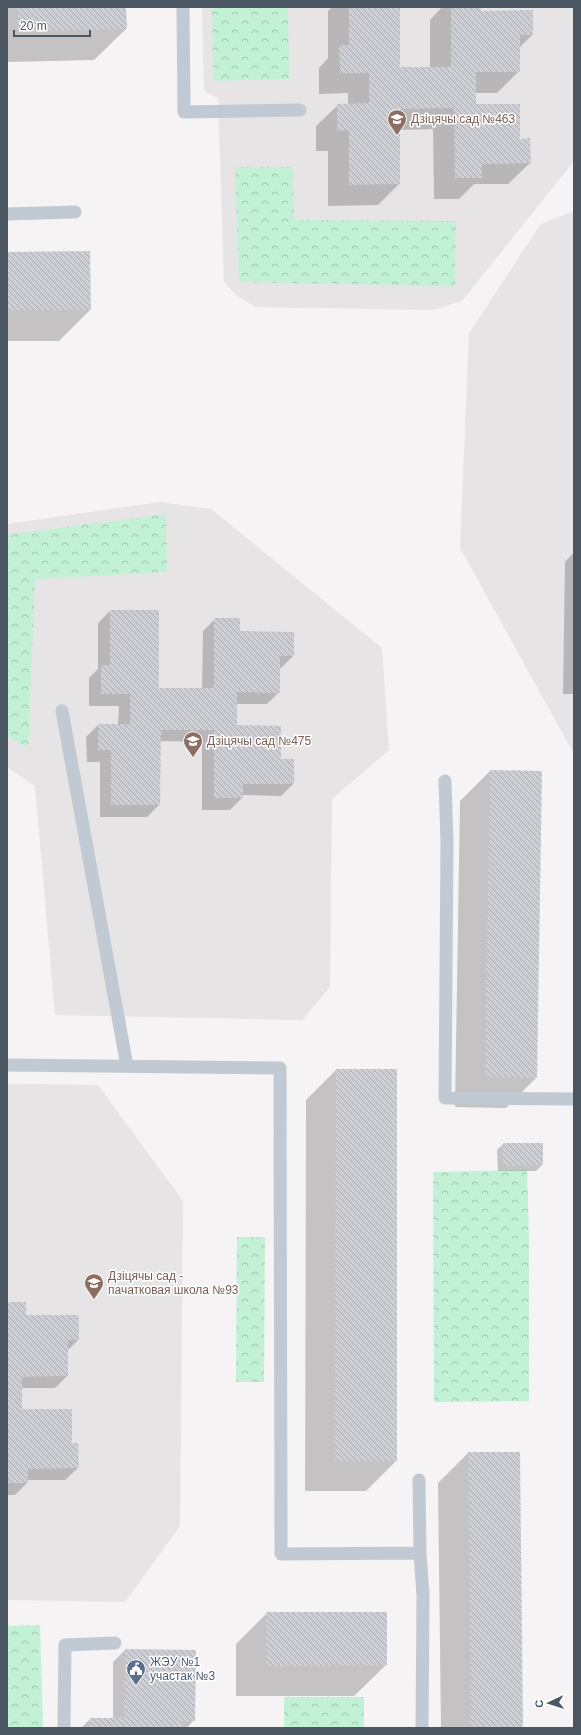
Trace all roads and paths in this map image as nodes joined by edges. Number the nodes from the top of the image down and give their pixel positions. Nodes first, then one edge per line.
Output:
1 (183, 7) edge
2 (300, 110) dead end
3 (75, 212) dead end
4 (7, 214) edge
5 (62, 711) dead end
6 (445, 781) dead end
7 (7, 1065) edge
8 (127, 1066) junction
9 (574, 1099) edge
10 (419, 1480) dead end
11 (420, 1553) junction
12 (115, 1643) dead end
13 (64, 1728) edge
14 (422, 1728) edge

1 - 2 lane
3 - 4 lane
5 - 8 lane
6 - 9 lane
7 - 8 lane
8 - 11 lane
10 - 11 lane
11 - 14 lane
12 - 13 lane

